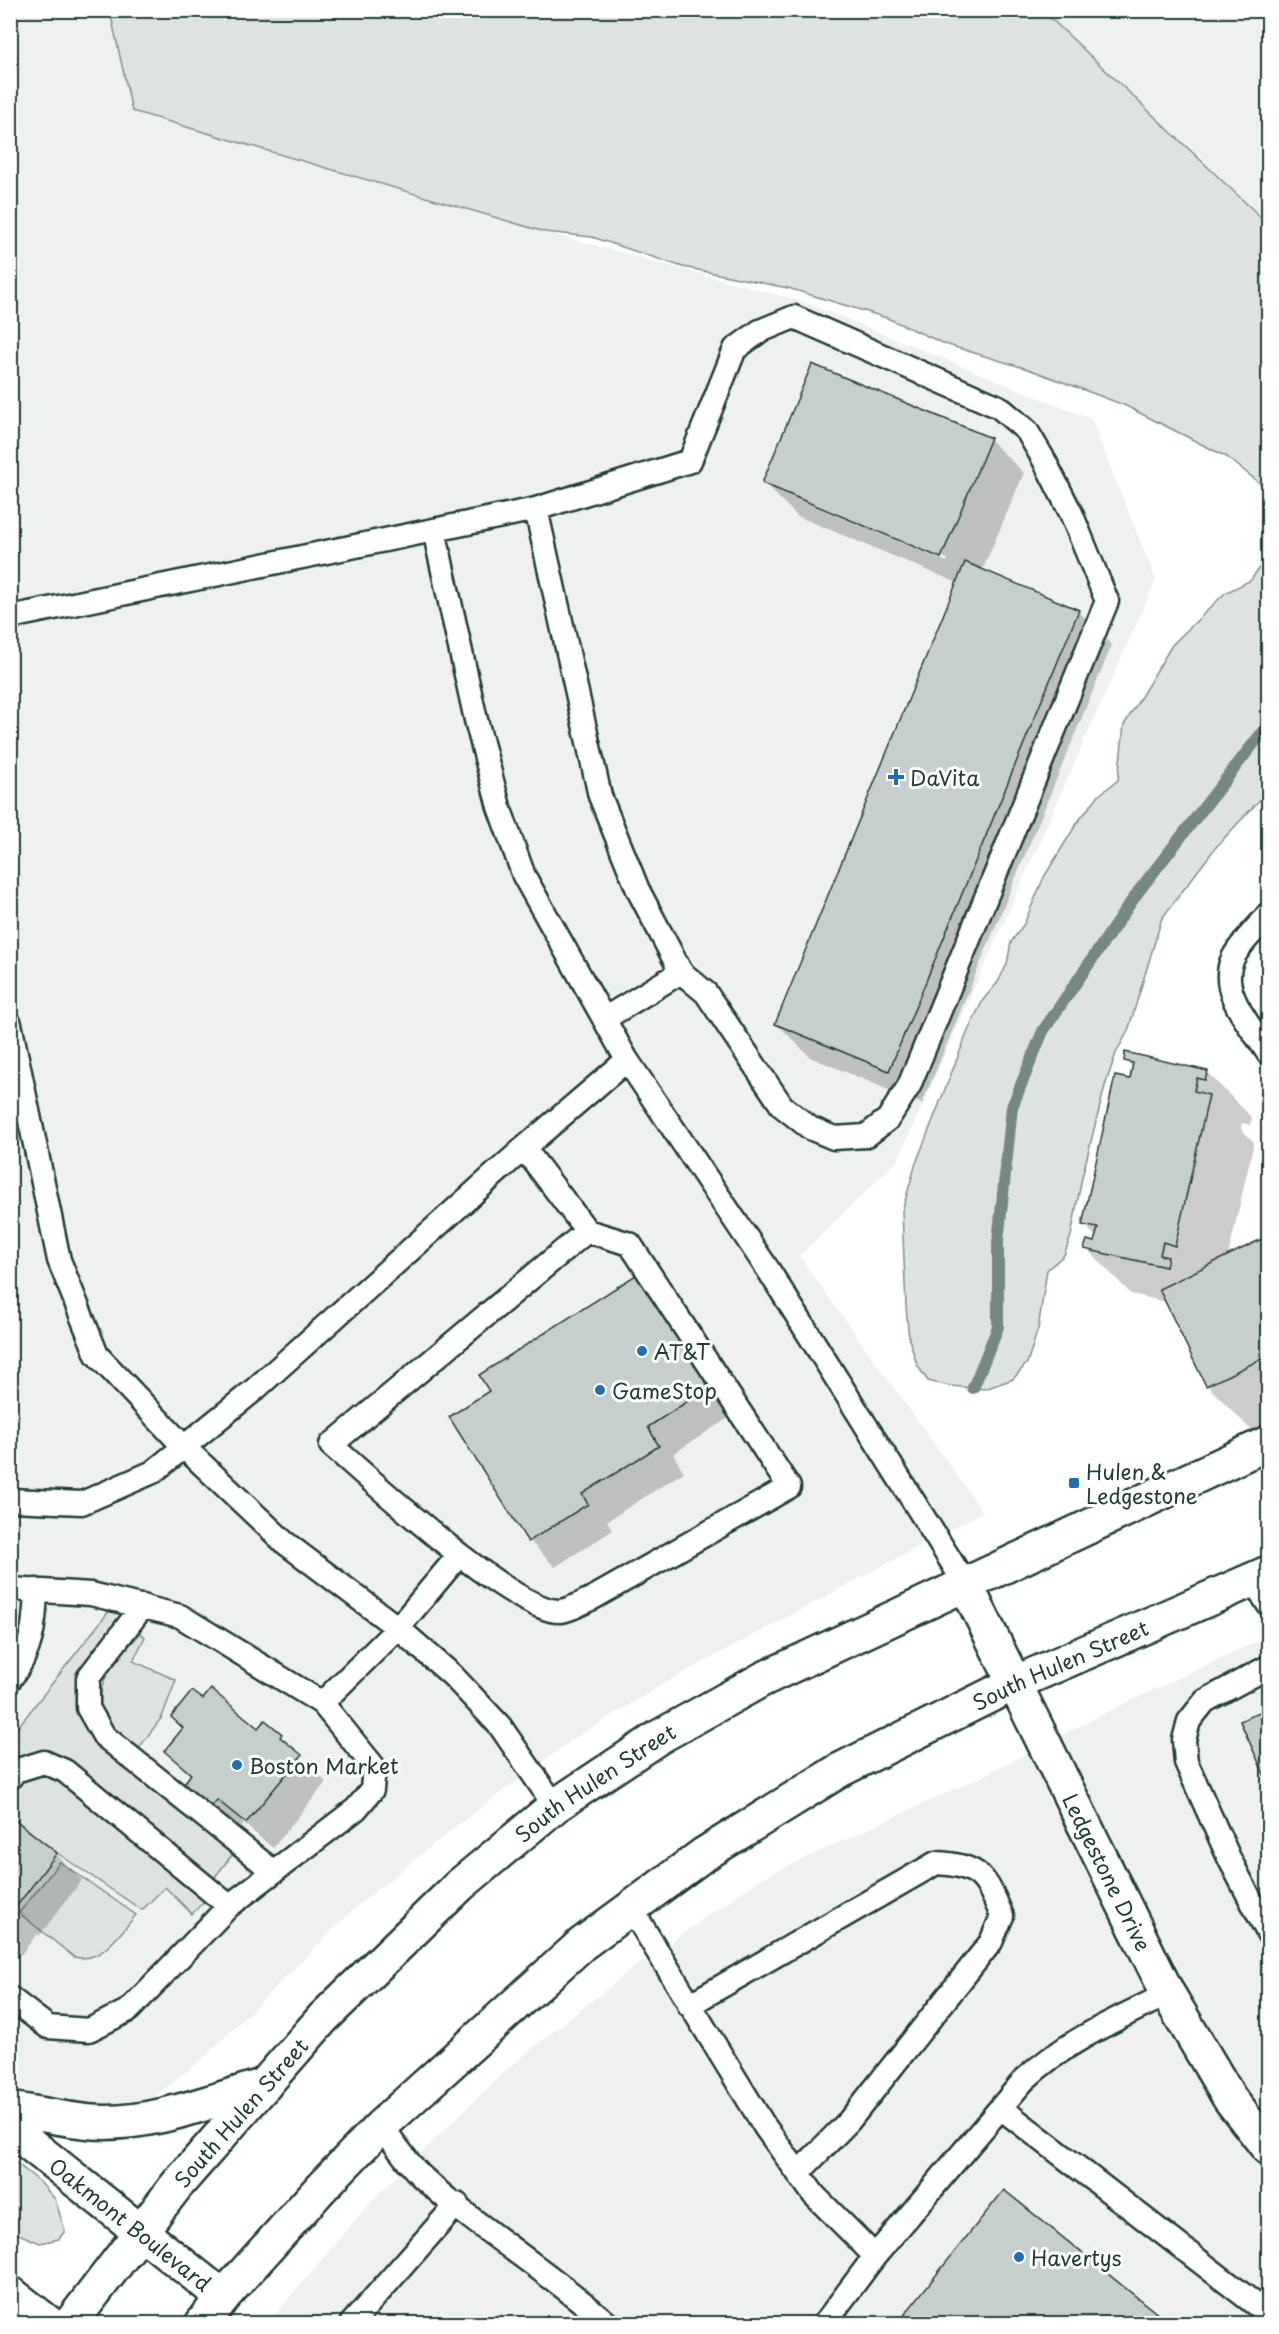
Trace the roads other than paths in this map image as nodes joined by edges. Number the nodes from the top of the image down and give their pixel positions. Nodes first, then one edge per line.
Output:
1 (536, 509) junction
2 (434, 530) junction
3 (10, 617) edge
4 (1265, 925) edge
5 (681, 972) junction
6 (604, 1020) junction
7 (10, 1024) edge
8 (1269, 1053) edge
9 (627, 1060) junction
10 (524, 1148) junction
11 (587, 1231) junction
12 (1269, 1443) edge
13 (184, 1448) junction
14 (10, 1500) edge
15 (459, 1555) junction
16 (966, 1584) junction
17 (1264, 1586) edge
18 (10, 1589) edge
19 (36, 1590) junction
20 (143, 1606) junction
21 (398, 1628) junction
22 (1269, 1666) edge
23 (10, 1679) edge
24 (1015, 1683) junction
25 (322, 1703) junction
26 (10, 1778) edge
27 (555, 1806) junction
28 (273, 1871) junction
29 (229, 1906) junction
30 (631, 1908) junction
31 (1269, 1933) edge
32 (1168, 1994) junction
33 (10, 1998) edge
34 (689, 2005) junction
35 (265, 2085) junction
36 (10, 2109) edge
37 (1002, 2109) junction
38 (381, 2126) junction
39 (10, 2128) edge
40 (1269, 2148) edge
41 (798, 2173) junction
42 (457, 2204) junction
43 (141, 2230) junction
44 (875, 2256) junction
45 (10, 2293) edge
46 (223, 2297) junction
47 (1269, 2314) edge
48 (50, 2324) edge
49 (70, 2324) edge
50 (202, 2324) edge
51 (351, 2324) edge
52 (608, 2324) edge
53 (824, 2324) edge

1 - 2 lane
1 - 5 lane
1 - 5 lane
2 - 3 lane
2 - 6 lane
4 - 8 lane
5 - 6 lane
6 - 9 lane
7 - 13 lane
9 - 10 lane
9 - 16 lane
10 - 11 lane
10 - 13 lane
11 - 15 lane
11 - 15 lane
12 - 16 main road, South Hulen Street
13 - 14 lane
13 - 21 lane
15 - 21 lane
16 - 24 main road, Ledgestone Drive
16 - 27 main road, South Hulen Street
17 - 24 main road, South Hulen Street
18 - 19 lane
19 - 20 lane
19 - 23 lane
20 - 25 lane
20 - 28 lane
21 - 25 lane
21 - 27 lane
22 - 31 lane
24 - 30 main road, South Hulen Street
24 - 32 main road, Ledgestone Drive
25 - 28 lane
26 - 29 lane
27 - 35 main road, South Hulen Street
28 - 29 lane
29 - 33 lane
30 - 34 lane
30 - 38 main road, South Hulen Street
32 - 37 lane
32 - 40 main road, Ledgestone Drive
34 - 41 lane
34 - 41 lane
35 - 36 main road
35 - 43 main road, South Hulen Street
37 - 44 lane
37 - 47 lane
38 - 42 lane
38 - 46 main road, South Hulen Street
39 - 43 main road, Oakmont Boulevard
41 - 44 lane
42 - 51 lane
42 - 52 lane
43 - 46 main road, Oakmont Boulevard
43 - 49 main road, South Hulen Street
44 - 53 lane
45 - 48 main road
46 - 50 main road, South Hulen Street

